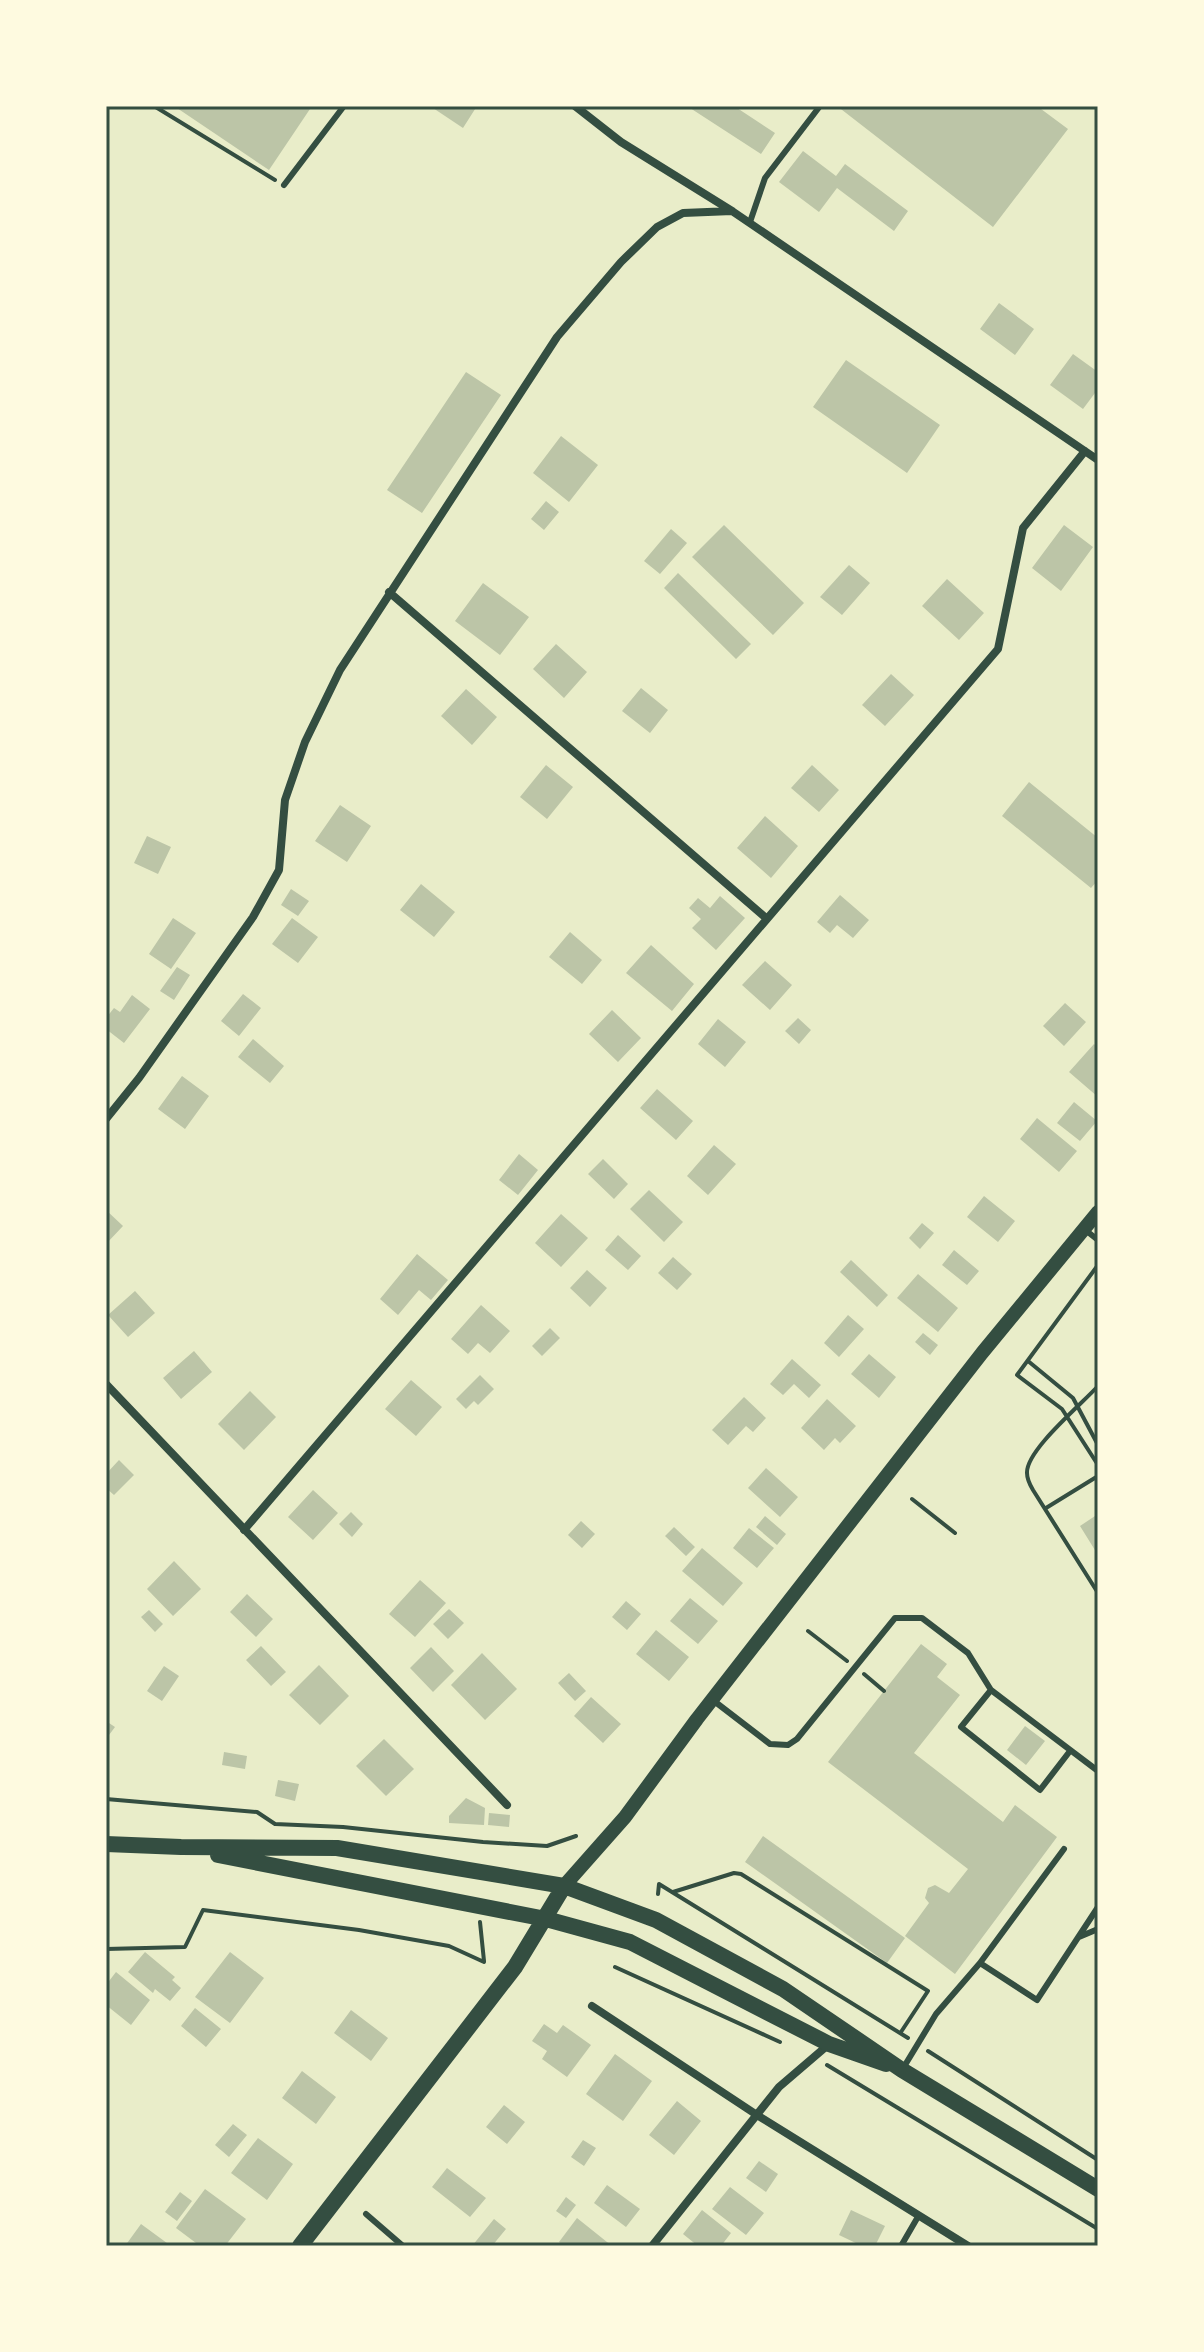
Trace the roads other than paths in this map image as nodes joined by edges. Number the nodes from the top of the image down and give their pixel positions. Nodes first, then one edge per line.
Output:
1 (344, 106) edge
2 (575, 106) edge
3 (820, 106) edge
4 (284, 185) road end
5 (732, 211) junction
6 (750, 222) junction
7 (1085, 451) junction
8 (1098, 460) edge
9 (389, 592) junction
10 (766, 918) junction
11 (106, 1119) edge
12 (1098, 1212) edge
13 (1084, 1229) junction
14 (1098, 1240) edge
15 (106, 1384) edge
16 (244, 1530) junction
17 (991, 1690) junction
18 (713, 1699) junction
19 (1070, 1751) junction
20 (1098, 1771) edge
21 (507, 1805) dead end
22 (106, 1844) edge
23 (181, 1847) junction
24 (1064, 1849) dead end
25 (564, 1886) junction
26 (1098, 1907) edge
27 (546, 1919) junction
28 (1098, 1929) edge
29 (1078, 1938) junction
30 (980, 1963) junction
31 (592, 2006) dead end
32 (829, 2044) junction
33 (902, 2070) junction
34 (757, 2115) junction
35 (1098, 2189) edge
36 (366, 2214) dead end
37 (919, 2215) junction
38 (300, 2246) edge
39 (403, 2246) edge
40 (652, 2246) edge
41 (901, 2246) edge
42 (968, 2246) edge

1 - 4 lane
2 - 5 street
3 - 6 lane
5 - 6 street
5 - 9 street
6 - 7 street
7 - 8 street
7 - 10 street
9 - 10 street
9 - 11 street
10 - 16 street
12 - 13 street
13 - 14 lane
13 - 18 street
15 - 16 street
16 - 21 street
17 - 18 lane
17 - 19 lane
17 - 19 lane
18 - 25 street
19 - 20 lane
22 - 23 main road
23 - 25 main road
23 - 27 main road
24 - 30 lane
25 - 27 main road
25 - 33 main road
26 - 29 lane
27 - 32 main road
27 - 38 main road
28 - 29 lane
29 - 30 lane
30 - 33 lane
31 - 34 street
32 - 33 main road
32 - 34 street
33 - 35 main road
34 - 37 street
34 - 40 street
36 - 39 lane
37 - 41 lane
37 - 42 street

